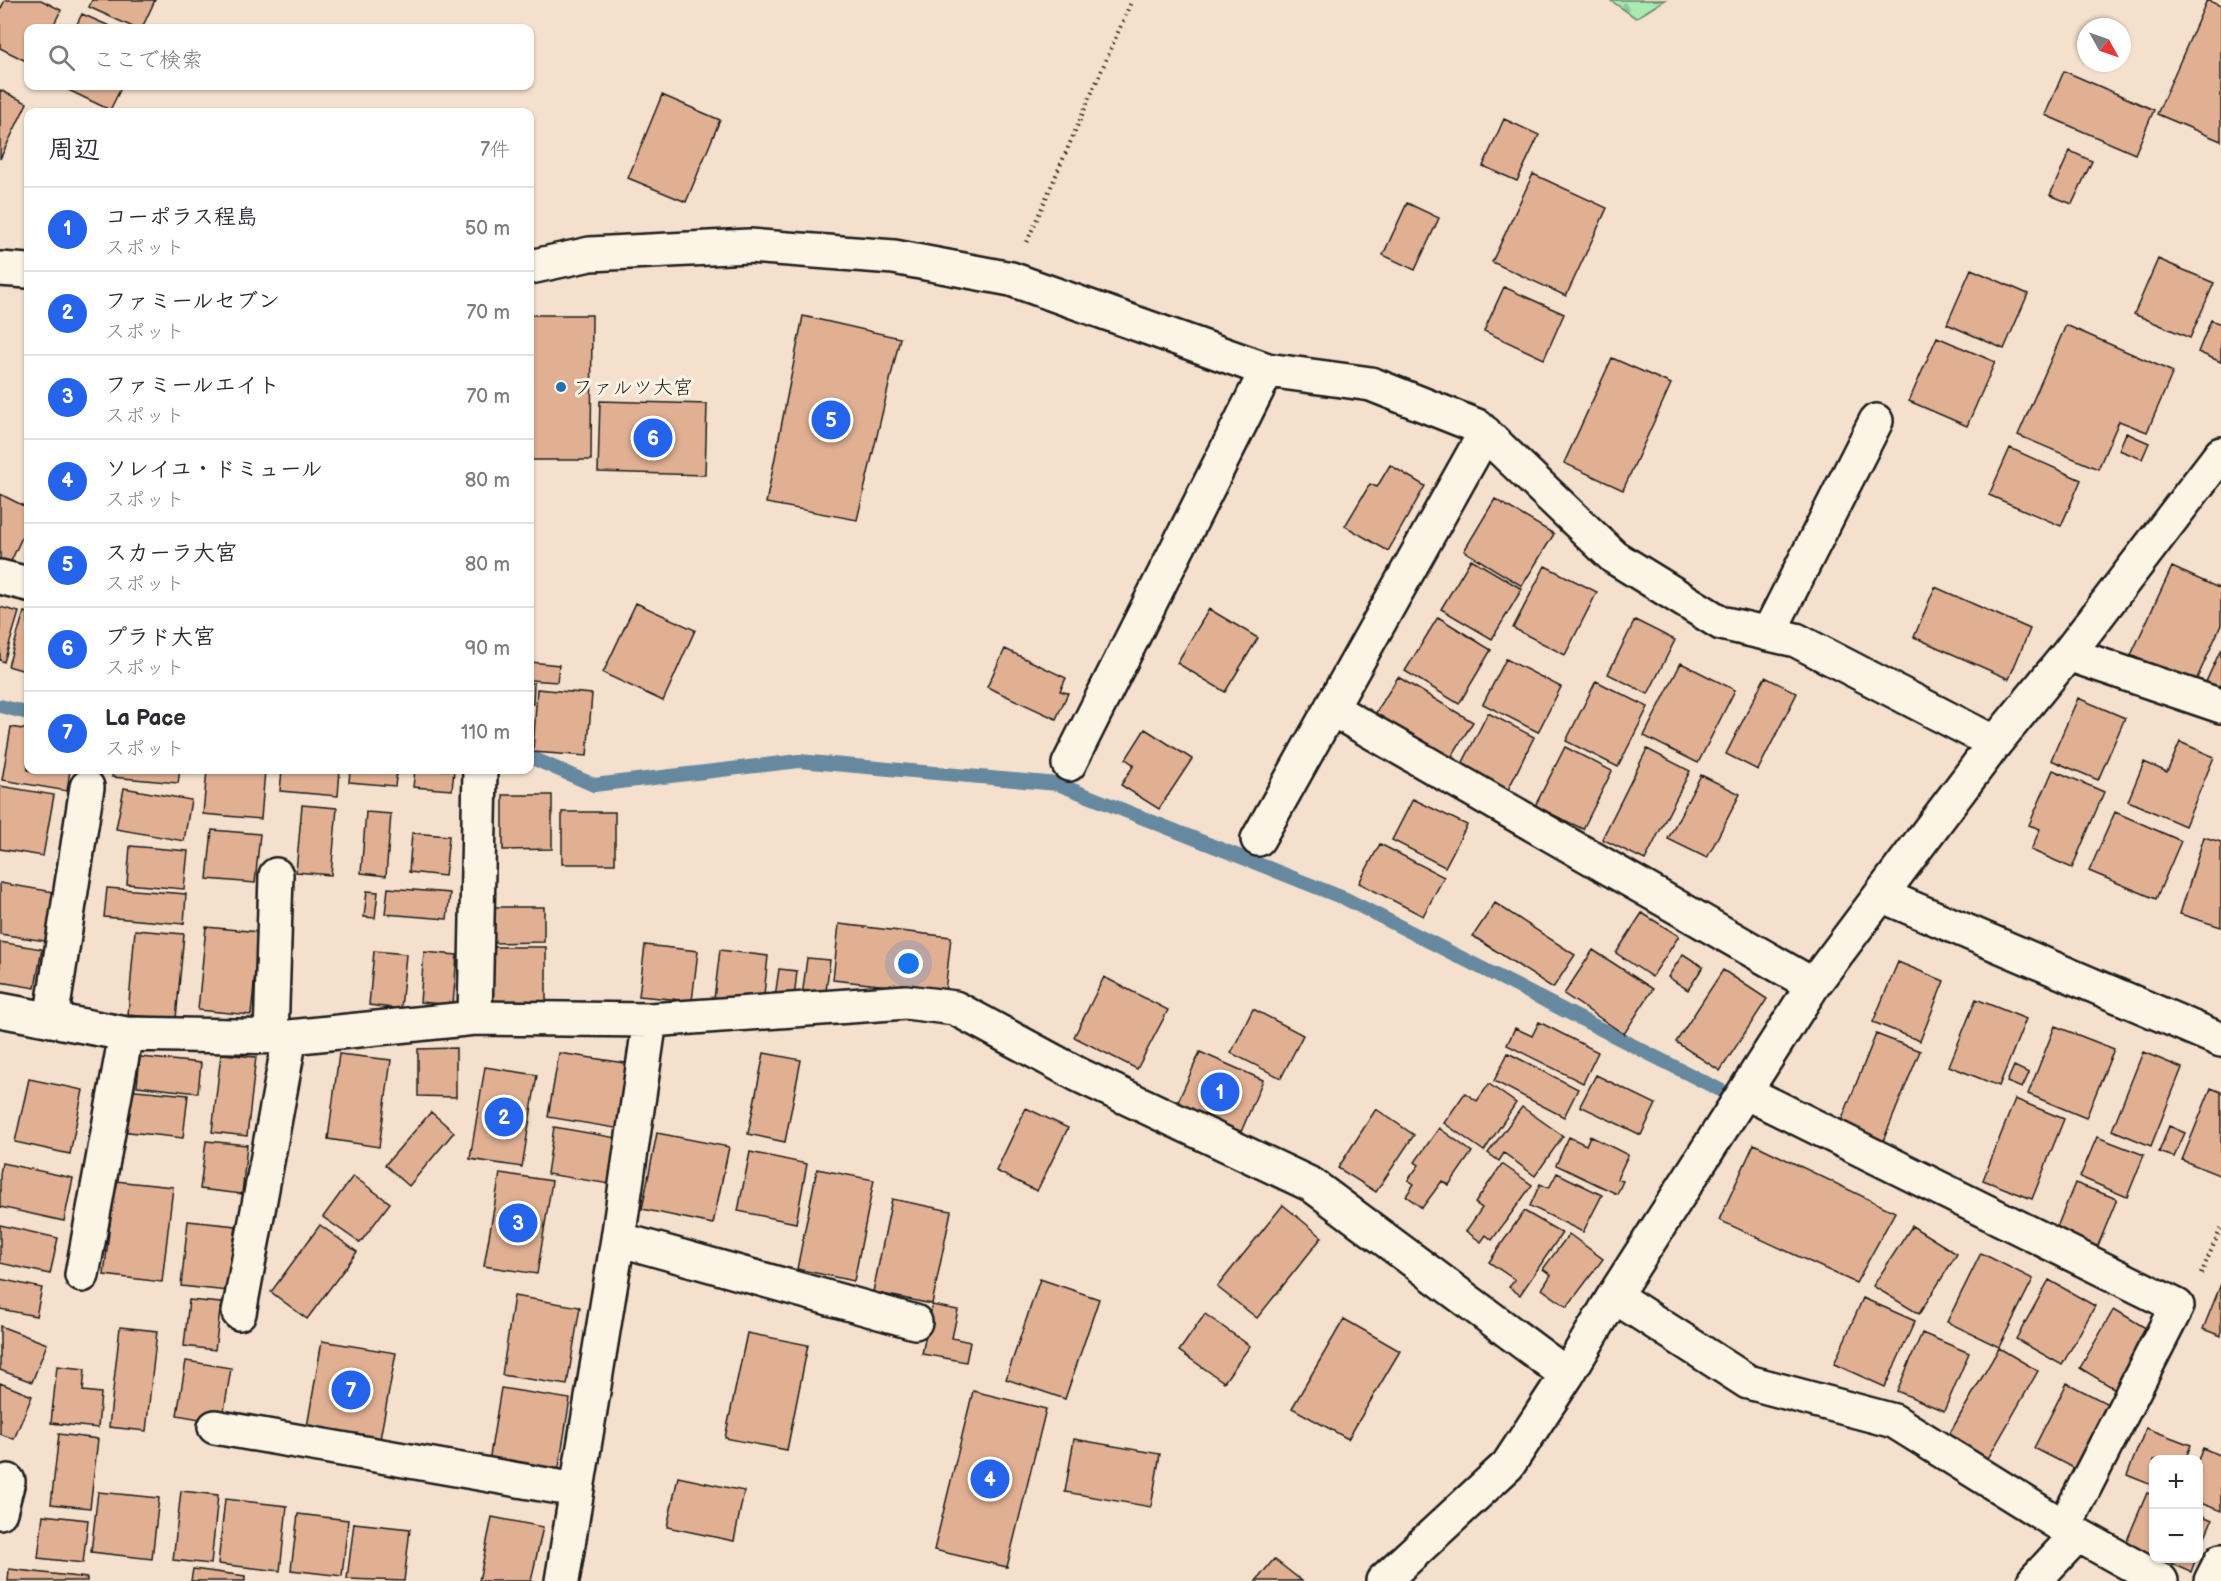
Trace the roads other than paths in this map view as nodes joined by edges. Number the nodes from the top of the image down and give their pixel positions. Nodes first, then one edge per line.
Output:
1 (534, 266) edge
2 (0, 269) edge
3 (24, 271) edge
4 (1267, 370) junction
5 (1876, 421) dead end
6 (1485, 433) junction
7 (2221, 454) edge
8 (0, 577) edge
9 (24, 583) edge
10 (1768, 634) junction
11 (2068, 654) junction
12 (2221, 706) edge
13 (1332, 709) junction
14 (1995, 743) junction
15 (1069, 764) dead end
16 (480, 774) edge
17 (87, 787) dead end
18 (1258, 839) dead end
19 (276, 875) dead end
20 (1881, 895) junction
21 (1813, 985) junction
22 (0, 1010) edge
23 (475, 1018) junction
24 (51, 1020) junction
25 (650, 1020) junction
26 (126, 1035) junction
27 (281, 1037) junction
28 (2221, 1040) edge
29 (1745, 1092) junction
30 (618, 1239) junction
31 (82, 1275) dead end
32 (1614, 1296) junction
33 (239, 1313) dead end
34 (915, 1322) dead end
35 (1567, 1375) junction
36 (215, 1427) dead end
37 (576, 1490) junction
38 (2070, 1531) junction
39 (2221, 1561) edge
40 (562, 1581) edge
41 (1383, 1581) edge
42 (2034, 1581) edge
43 (2161, 1581) edge
44 (2211, 1581) edge

1 - 4 street
2 - 3 street
4 - 6 street
4 - 15 street
5 - 10 street
6 - 10 street
6 - 13 street
7 - 11 street
8 - 9 street
10 - 14 street
11 - 12 street
11 - 14 street
13 - 18 street
13 - 21 street
14 - 20 street
16 - 23 street
17 - 24 street
19 - 27 street
20 - 21 street
20 - 28 street
21 - 29 street
22 - 24 street
23 - 25 street
23 - 27 street
24 - 26 street
25 - 30 street
25 - 35 street
26 - 27 street
26 - 31 street
27 - 33 street
29 - 32 street
29 - 38 street
30 - 34 street
30 - 37 street
32 - 35 street
32 - 38 street
35 - 41 street
36 - 37 street
37 - 40 street
38 - 42 street
38 - 43 street
39 - 44 street

